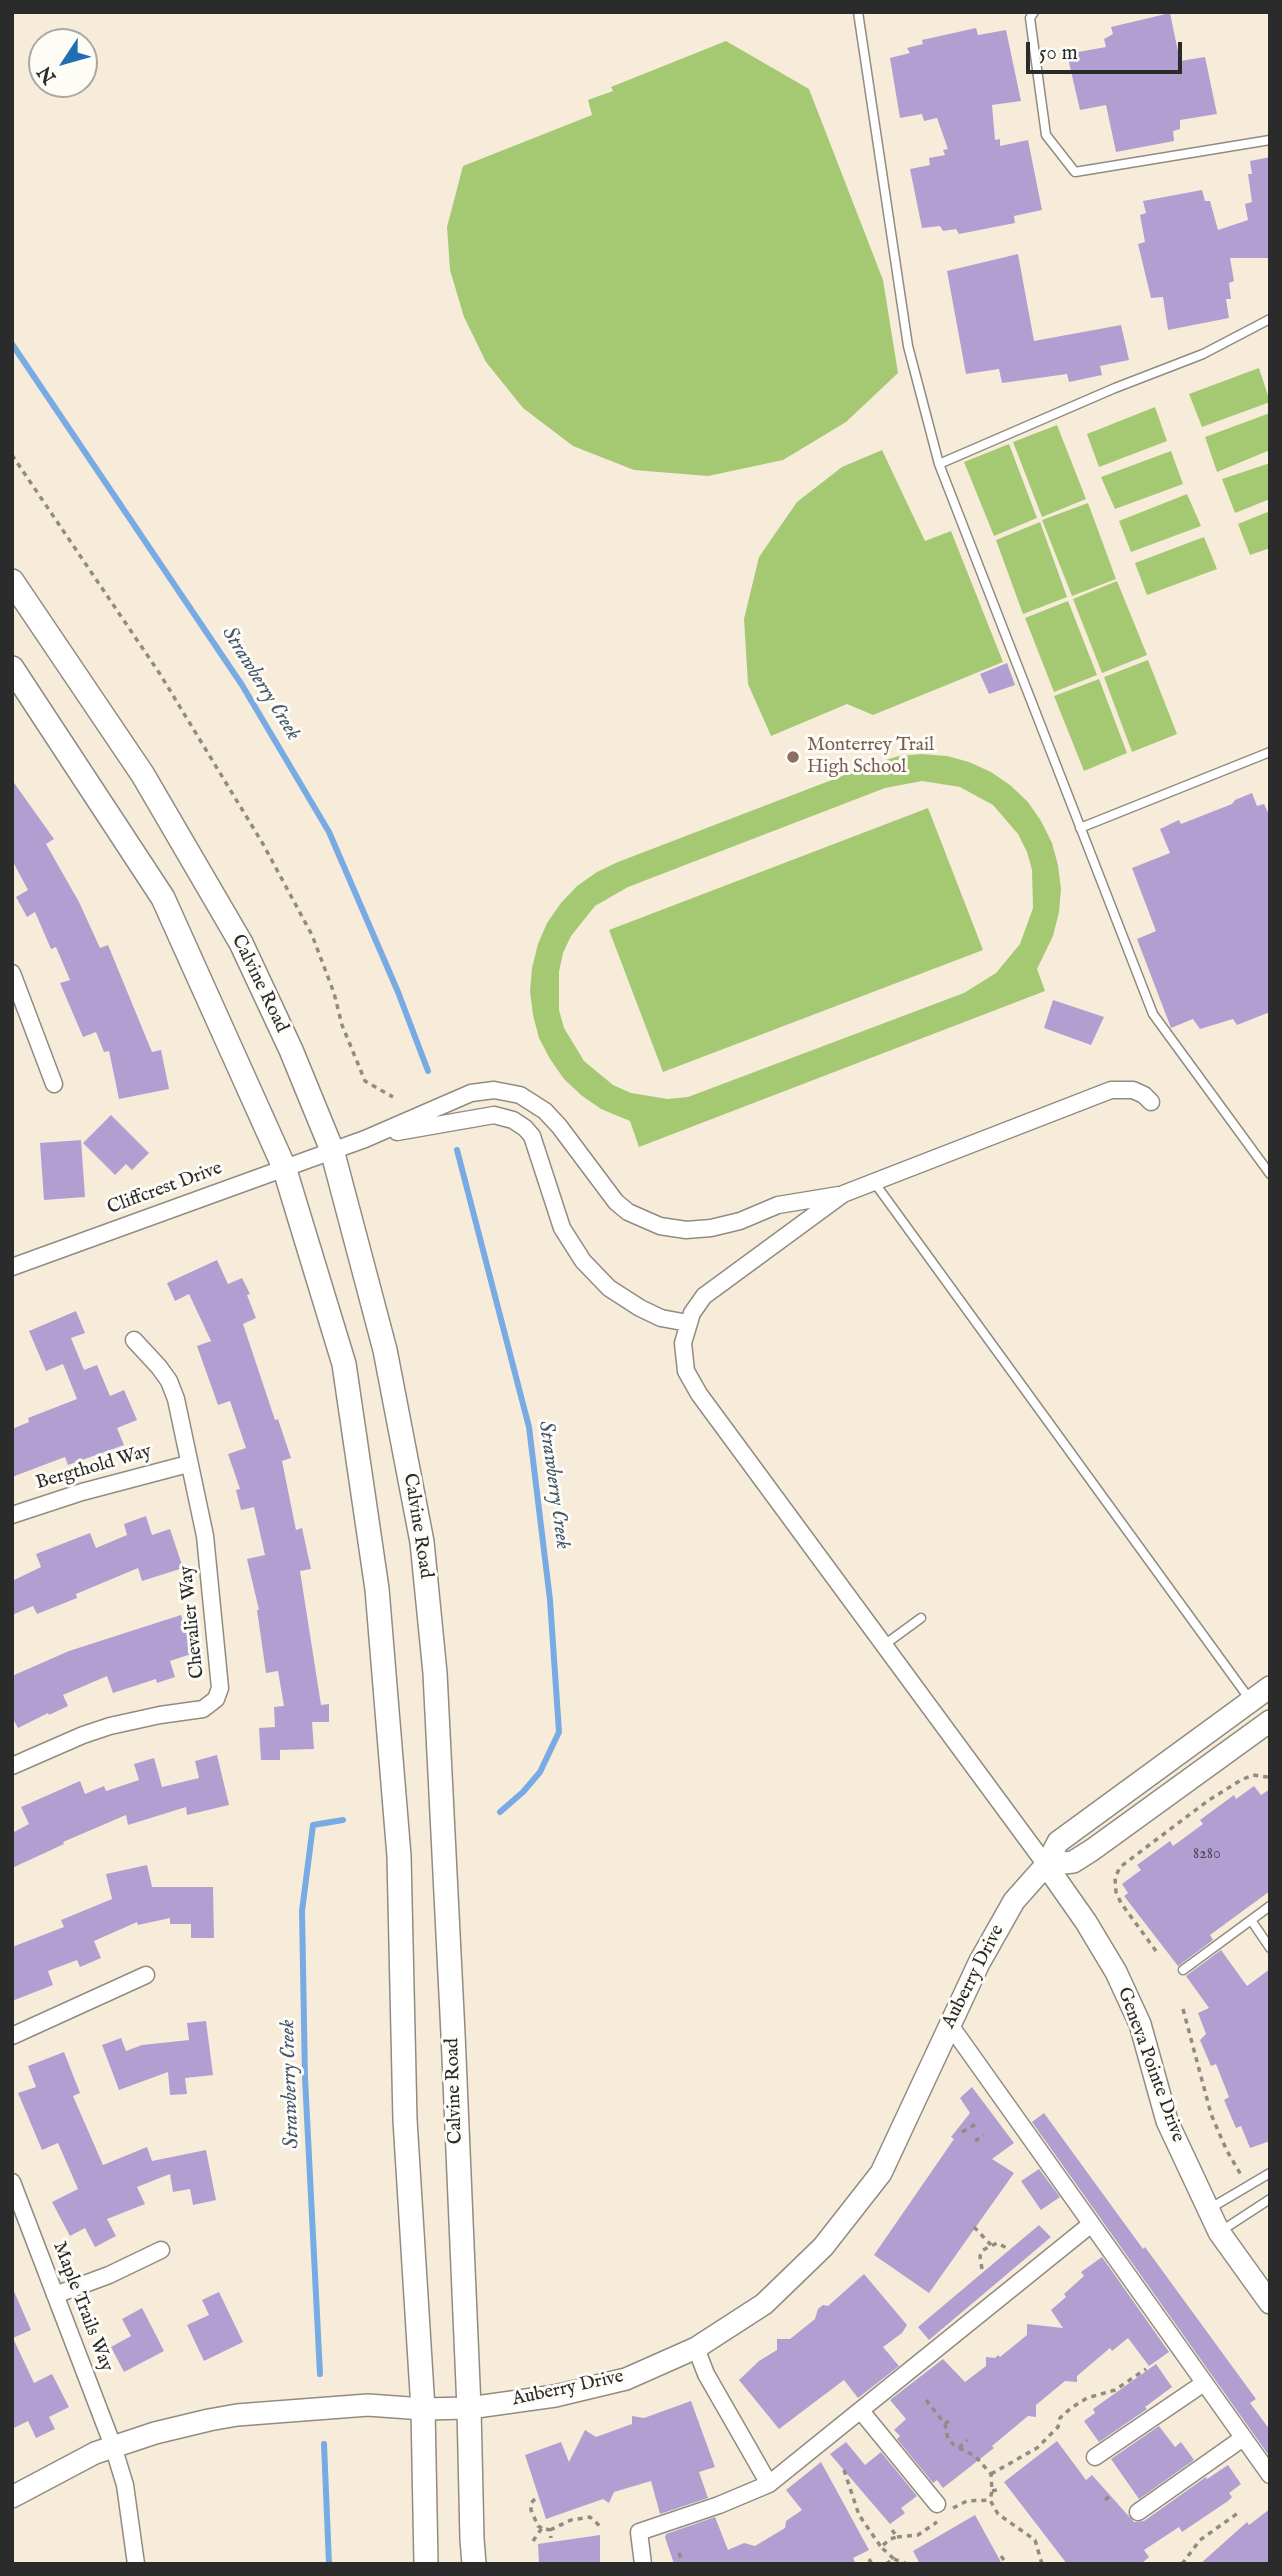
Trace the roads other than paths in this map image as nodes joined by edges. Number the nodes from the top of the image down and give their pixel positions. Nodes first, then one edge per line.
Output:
1 (858, 12) edge
2 (1034, 12) edge
3 (1270, 140) edge
4 (1270, 318) edge
5 (939, 464) junction
6 (12, 581) edge
7 (12, 668) edge
8 (1270, 752) edge
9 (1080, 828) junction
10 (12, 973) edge
11 (54, 1084) dead end
12 (1151, 1102) dead end
13 (371, 1136) junction
14 (332, 1150) junction
15 (284, 1167) junction
16 (1270, 1174) edge
17 (874, 1182) junction
18 (843, 1194) junction
19 (12, 1267) edge
20 (688, 1322) junction
21 (134, 1340) dead end
22 (188, 1464) junction
23 (12, 1515) edge
24 (921, 1618) dead end
25 (884, 1645) junction
26 (1270, 1687) edge
27 (1251, 1701) junction
28 (1270, 1721) edge
29 (12, 1766) edge
30 (1046, 1866) junction
31 (1270, 1906) edge
32 (1251, 1920) junction
33 (1270, 1948) edge
34 (1183, 1970) dead end
35 (146, 1975) dead end
36 (950, 2025) junction
37 (12, 2036) edge
38 (1270, 2173) edge
39 (12, 2182) edge
40 (1270, 2199) edge
41 (1208, 2210) junction
42 (1090, 2225) junction
43 (1219, 2232) junction
44 (161, 2250) dead end
45 (55, 2295) junction
46 (1270, 2303) edge
47 (695, 2348) junction
48 (1204, 2383) junction
49 (469, 2408) junction
50 (423, 2409) junction
51 (861, 2411) junction
52 (1243, 2438) junction
53 (113, 2446) junction
54 (1096, 2457) dead end
55 (1270, 2474) edge
56 (769, 2484) junction
57 (12, 2497) edge
58 (942, 2512) road end
59 (1138, 2512) dead end
60 (136, 2564) edge
61 (426, 2564) edge
62 (474, 2564) edge
63 (643, 2564) edge

1 - 5 lane
2 - 3 lane
4 - 5 lane
5 - 9 lane
6 - 14 main road, Calvine Road
7 - 15 main road
8 - 9 lane
9 - 16 lane
10 - 11 street
12 - 17 street
13 - 14 street, Cliffcrest Drive
13 - 18 street
13 - 20 street
14 - 15 street, Cliffcrest Drive
14 - 49 main road, Calvine Road
15 - 19 street, Cliffcrest Drive
15 - 50 main road
17 - 18 street
17 - 27 lane
18 - 20 street
20 - 25 street
21 - 22 street, Chevalier Way
22 - 23 street, Bergthold Way
22 - 29 street, Chevalier Way
24 - 25 lane
25 - 30 street
26 - 27 street, Auberry Drive
27 - 30 street, Auberry Drive
28 - 30 street
30 - 36 street, Auberry Drive
30 - 41 street, Geneva Pointe Drive
31 - 32 lane
32 - 33 lane
32 - 34 lane
35 - 37 street
36 - 42 street
36 - 47 street, Auberry Drive
38 - 41 lane
39 - 45 street, Maple Trails Way
40 - 43 lane
41 - 43 street, Geneva Pointe Drive
42 - 48 street
42 - 51 street
43 - 46 street, Geneva Pointe Drive
44 - 45 street
45 - 53 street, Maple Trails Way
47 - 49 street, Auberry Drive
47 - 56 street
48 - 52 street
48 - 54 street
49 - 50 street, Auberry Drive
49 - 62 main road, Calvine Road
50 - 53 street, Auberry Drive
50 - 61 main road
51 - 56 street
51 - 58 street
52 - 55 street
52 - 59 street
53 - 57 street, Auberry Drive
53 - 60 street, Maple Trails Way
56 - 63 street

